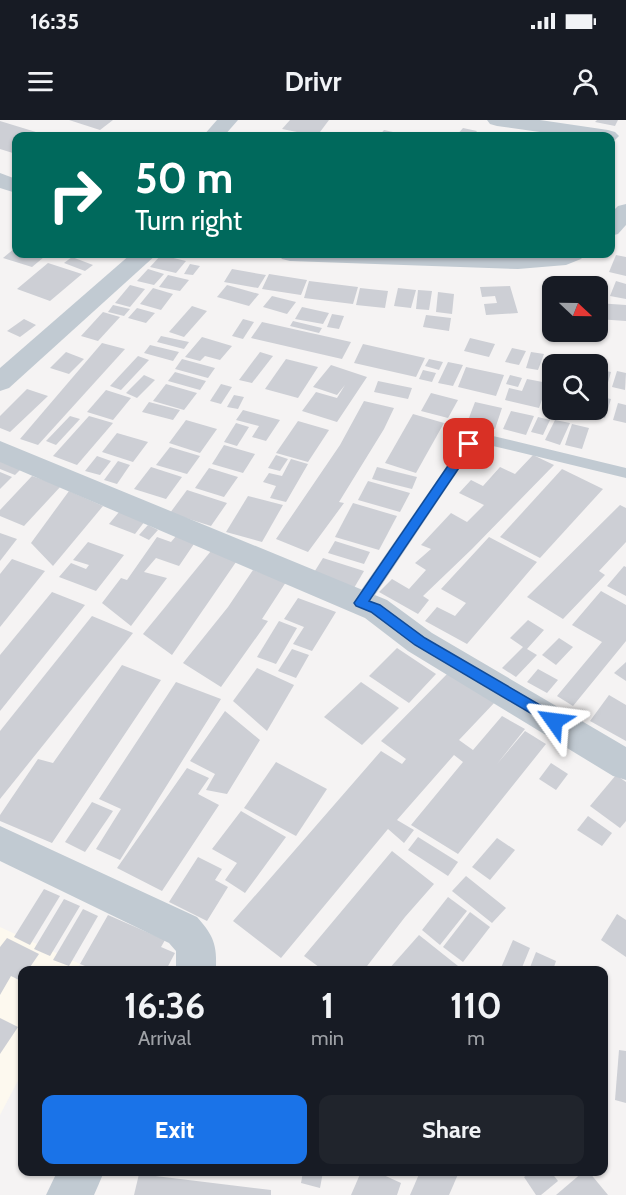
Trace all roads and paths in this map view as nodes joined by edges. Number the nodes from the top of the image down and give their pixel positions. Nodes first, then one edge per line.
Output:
1 (228, 120) edge
2 (497, 120) edge
3 (217, 132) edge
4 (576, 132) edge
5 (140, 258) edge
6 (404, 258) edge
7 (566, 258) edge
8 (0, 382) edge
9 (0, 451) edge
10 (626, 473) edge
11 (361, 603) junction
12 (626, 765) edge
13 (0, 843) edge
14 (196, 966) edge
15 (80, 1176) edge
16 (69, 1195) edge

1 - 3 street
2 - 4 street
5 - 8 street
6 - 7 street
9 - 11 street
10 - 11 lane
11 - 12 street
13 - 14 street
15 - 16 street

